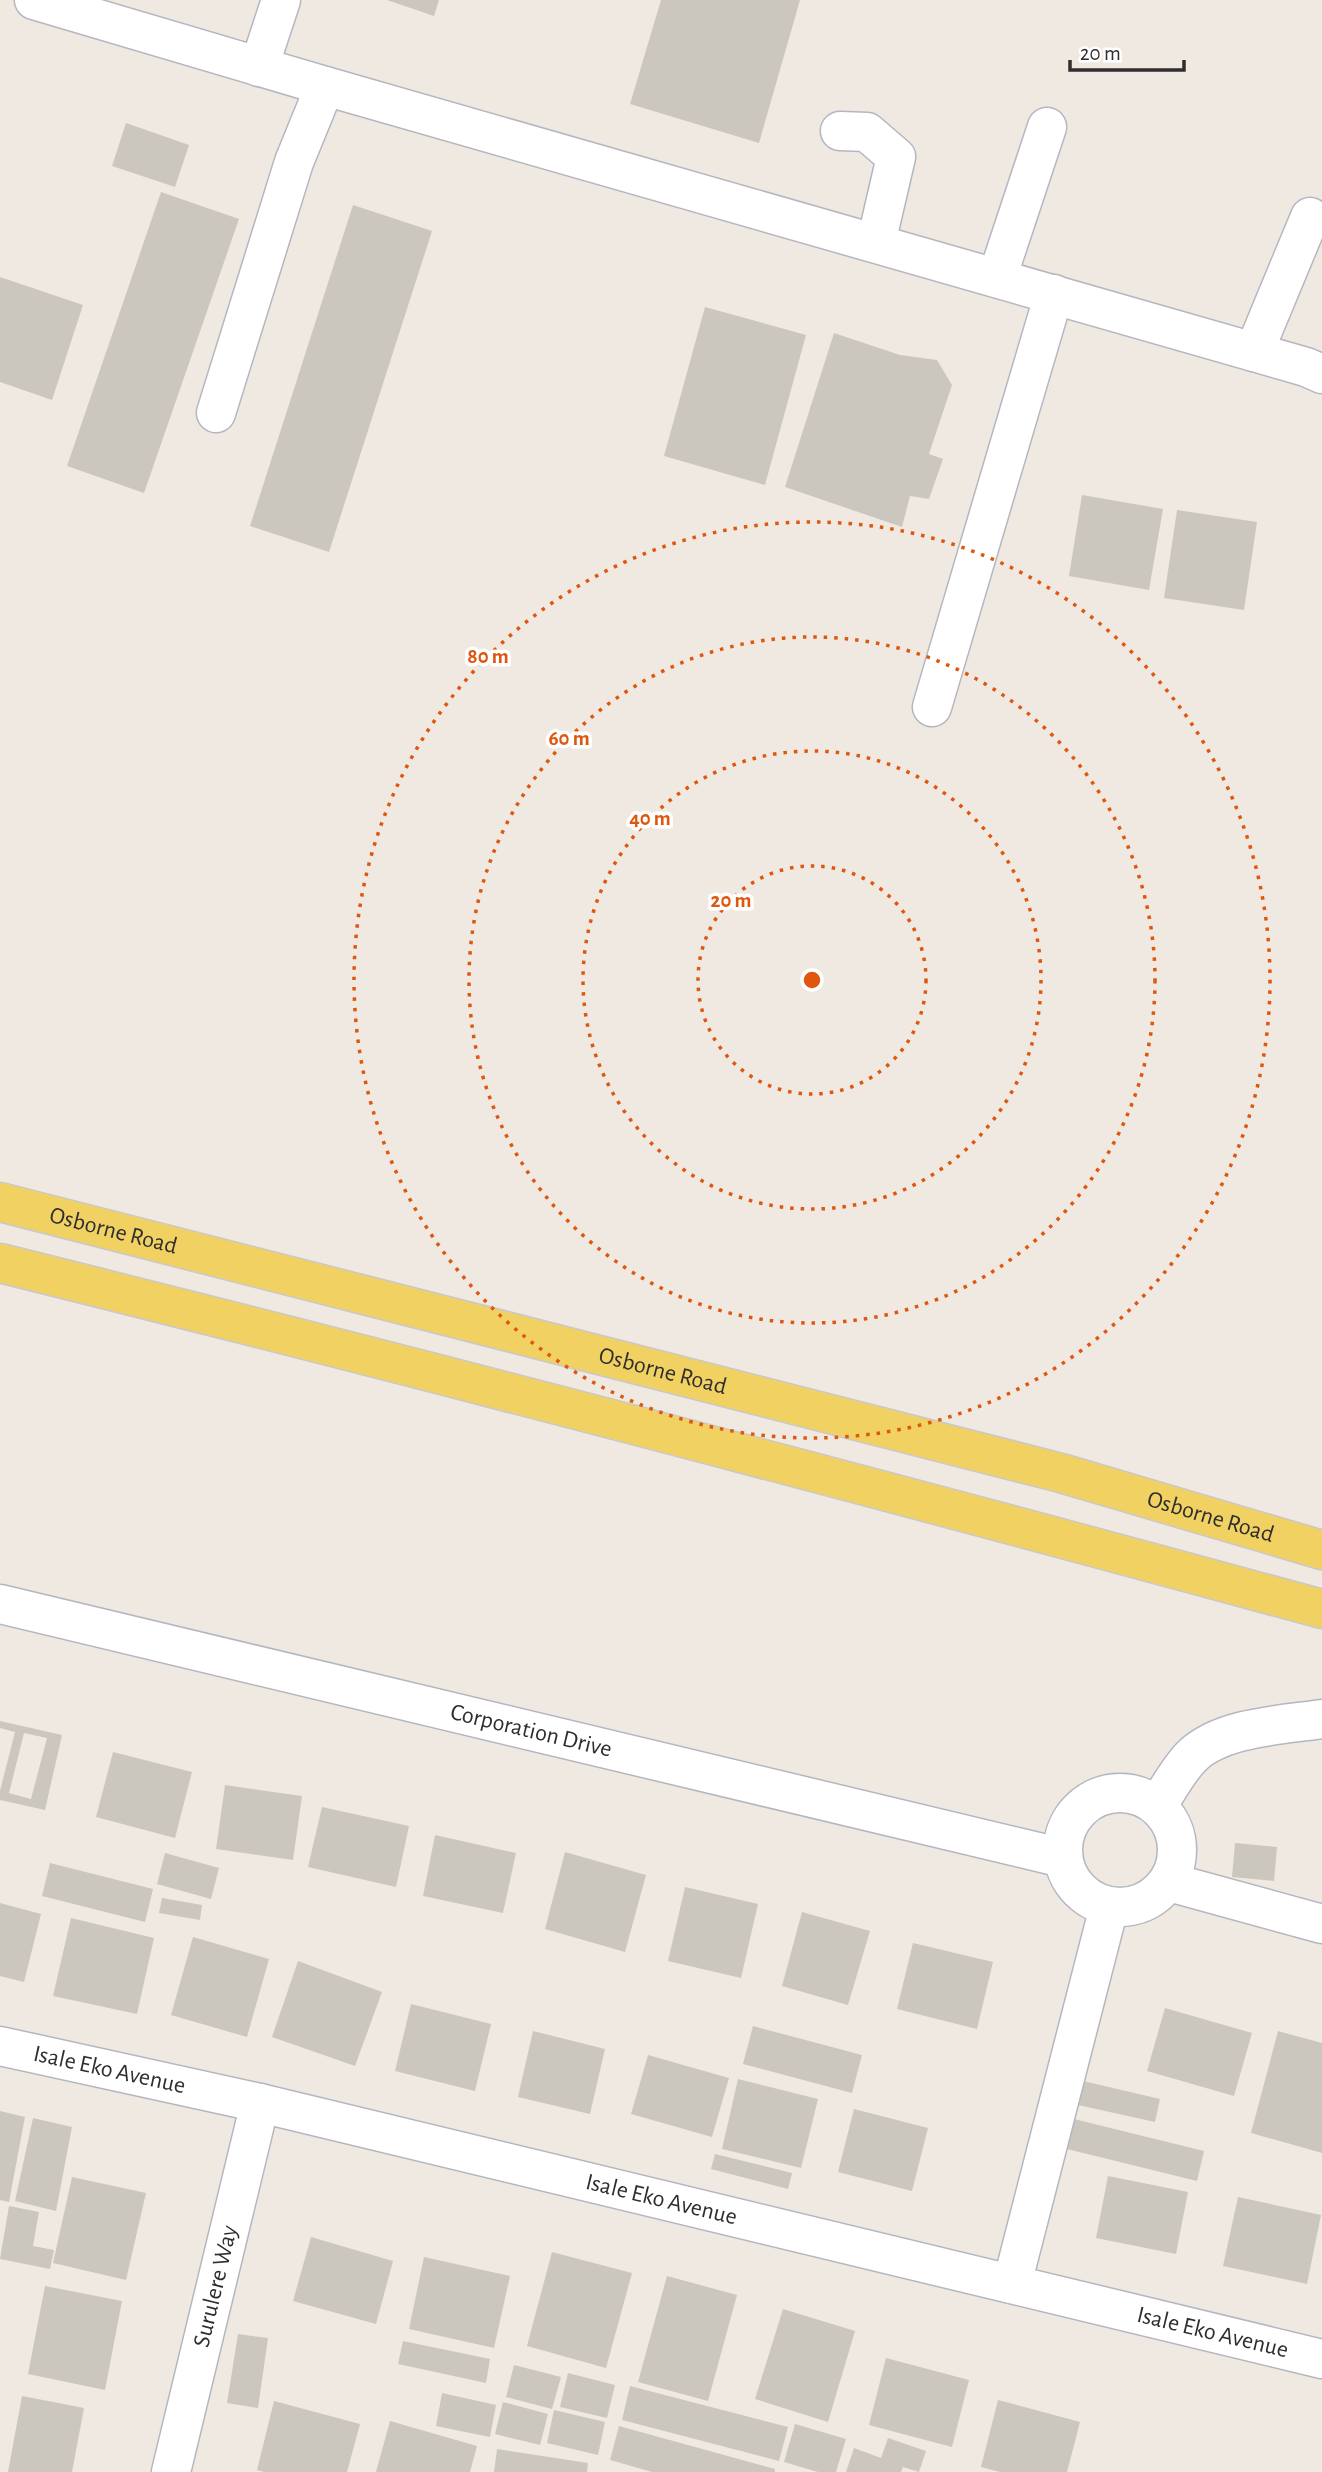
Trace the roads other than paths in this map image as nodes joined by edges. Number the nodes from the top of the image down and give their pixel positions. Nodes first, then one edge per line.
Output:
1 (34, 0) edge
2 (281, 0) edge
3 (106, 9) edge
4 (259, 67) junction
5 (325, 86) junction
6 (1048, 127) dead end
7 (840, 131) dead end
8 (1310, 217) dead end
9 (876, 243) junction
10 (998, 278) junction
11 (1054, 294) junction
12 (1254, 352) junction
13 (1322, 374) edge
14 (216, 414) dead end
15 (932, 707) dead end
16 (0, 1202) edge
17 (0, 1262) edge
18 (1322, 1550) edge
19 (0, 1604) edge
20 (1322, 1609) edge
21 (1322, 1719) edge
22 (1157, 1806) junction
23 (1063, 1858) junction
24 (1168, 1882) junction
25 (1109, 1907) junction
26 (1322, 1924) edge
27 (0, 2046) edge
28 (260, 2103) junction
29 (1012, 2284) junction
30 (1322, 2359) edge
31 (171, 2472) edge

1 - 3 street
2 - 4 street
3 - 4 street
4 - 5 street
5 - 9 street
5 - 14 street
6 - 10 street
7 - 9 street
8 - 12 street
9 - 10 street
10 - 11 street
11 - 12 street
11 - 15 street
12 - 13 street
16 - 18 main road, Osborne Road
17 - 20 main road
19 - 23 street, Corporation Drive
21 - 22 street
22 - 23 street
22 - 24 street
23 - 25 street
24 - 25 street
24 - 26 street
25 - 29 street
27 - 28 street, Isale Eko Avenue
28 - 29 street, Isale Eko Avenue
28 - 31 street, Surulere Way
29 - 30 street, Isale Eko Avenue

